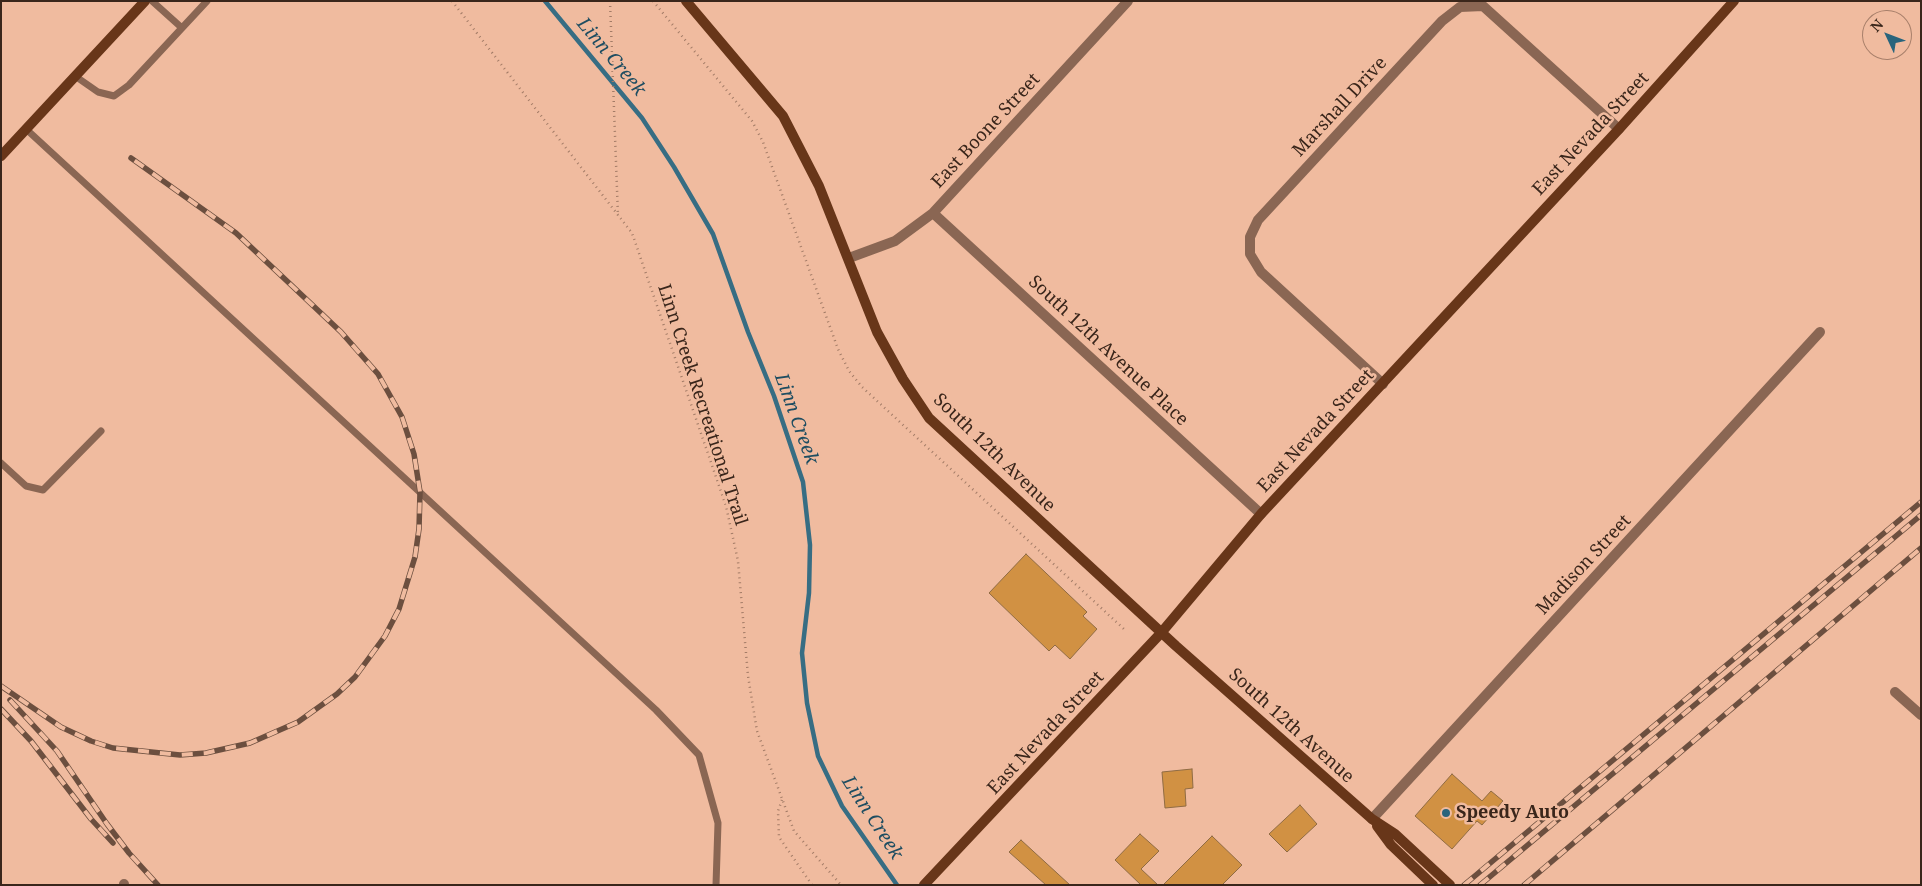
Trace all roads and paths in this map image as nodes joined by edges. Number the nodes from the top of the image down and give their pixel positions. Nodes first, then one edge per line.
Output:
1 (145, 1) edge
2 (152, 1) edge
3 (207, 1) edge
4 (452, 1) edge
5 (610, 1) edge
6 (686, 1) edge
7 (1128, 1) edge
8 (1734, 1) edge
9 (182, 28) junction
10 (75, 76) junction
11 (26, 129) junction
12 (1619, 129) junction
13 (1, 156) edge
14 (933, 213) junction
15 (618, 218) junction
16 (849, 258) junction
17 (1820, 332) dead end
18 (1383, 384) junction
19 (101, 431) dead end
20 (1, 463) edge
21 (1261, 514) junction
22 (1161, 633) junction
23 (1895, 692) dead end
24 (1921, 715) edge
25 (782, 800) junction
26 (1372, 820) junction
27 (716, 885) edge
28 (812, 885) edge
29 (841, 885) edge
30 (924, 885) edge
31 (1433, 885) edge
32 (1450, 885) edge

1 - 10 main road
2 - 9 lane
3 - 9 lane
4 - 15 path, Linn Creek Recreational Trail
5 - 15 path
6 - 16 main road, South 12th Avenue
7 - 14 street, East Boone Street
8 - 12 main road, East Nevada Street
9 - 10 lane
10 - 11 main road
11 - 13 main road
11 - 27 lane
12 - 18 main road, East Nevada Street
12 - 18 street, Marshall Drive
14 - 16 street, East Boone Street
14 - 21 street, South 12th Avenue Place
15 - 25 path, Linn Creek Recreational Trail
16 - 22 main road, South 12th Avenue
17 - 26 street, Madison Street
18 - 21 main road, East Nevada Street
19 - 20 lane
21 - 22 main road, East Nevada Street
22 - 26 main road, South 12th Avenue
22 - 30 main road, East Nevada Street
23 - 24 street
25 - 28 path
25 - 29 path, Linn Creek Recreational Trail
26 - 31 main road, South 12th Avenue
26 - 32 main road, South 12th Avenue

